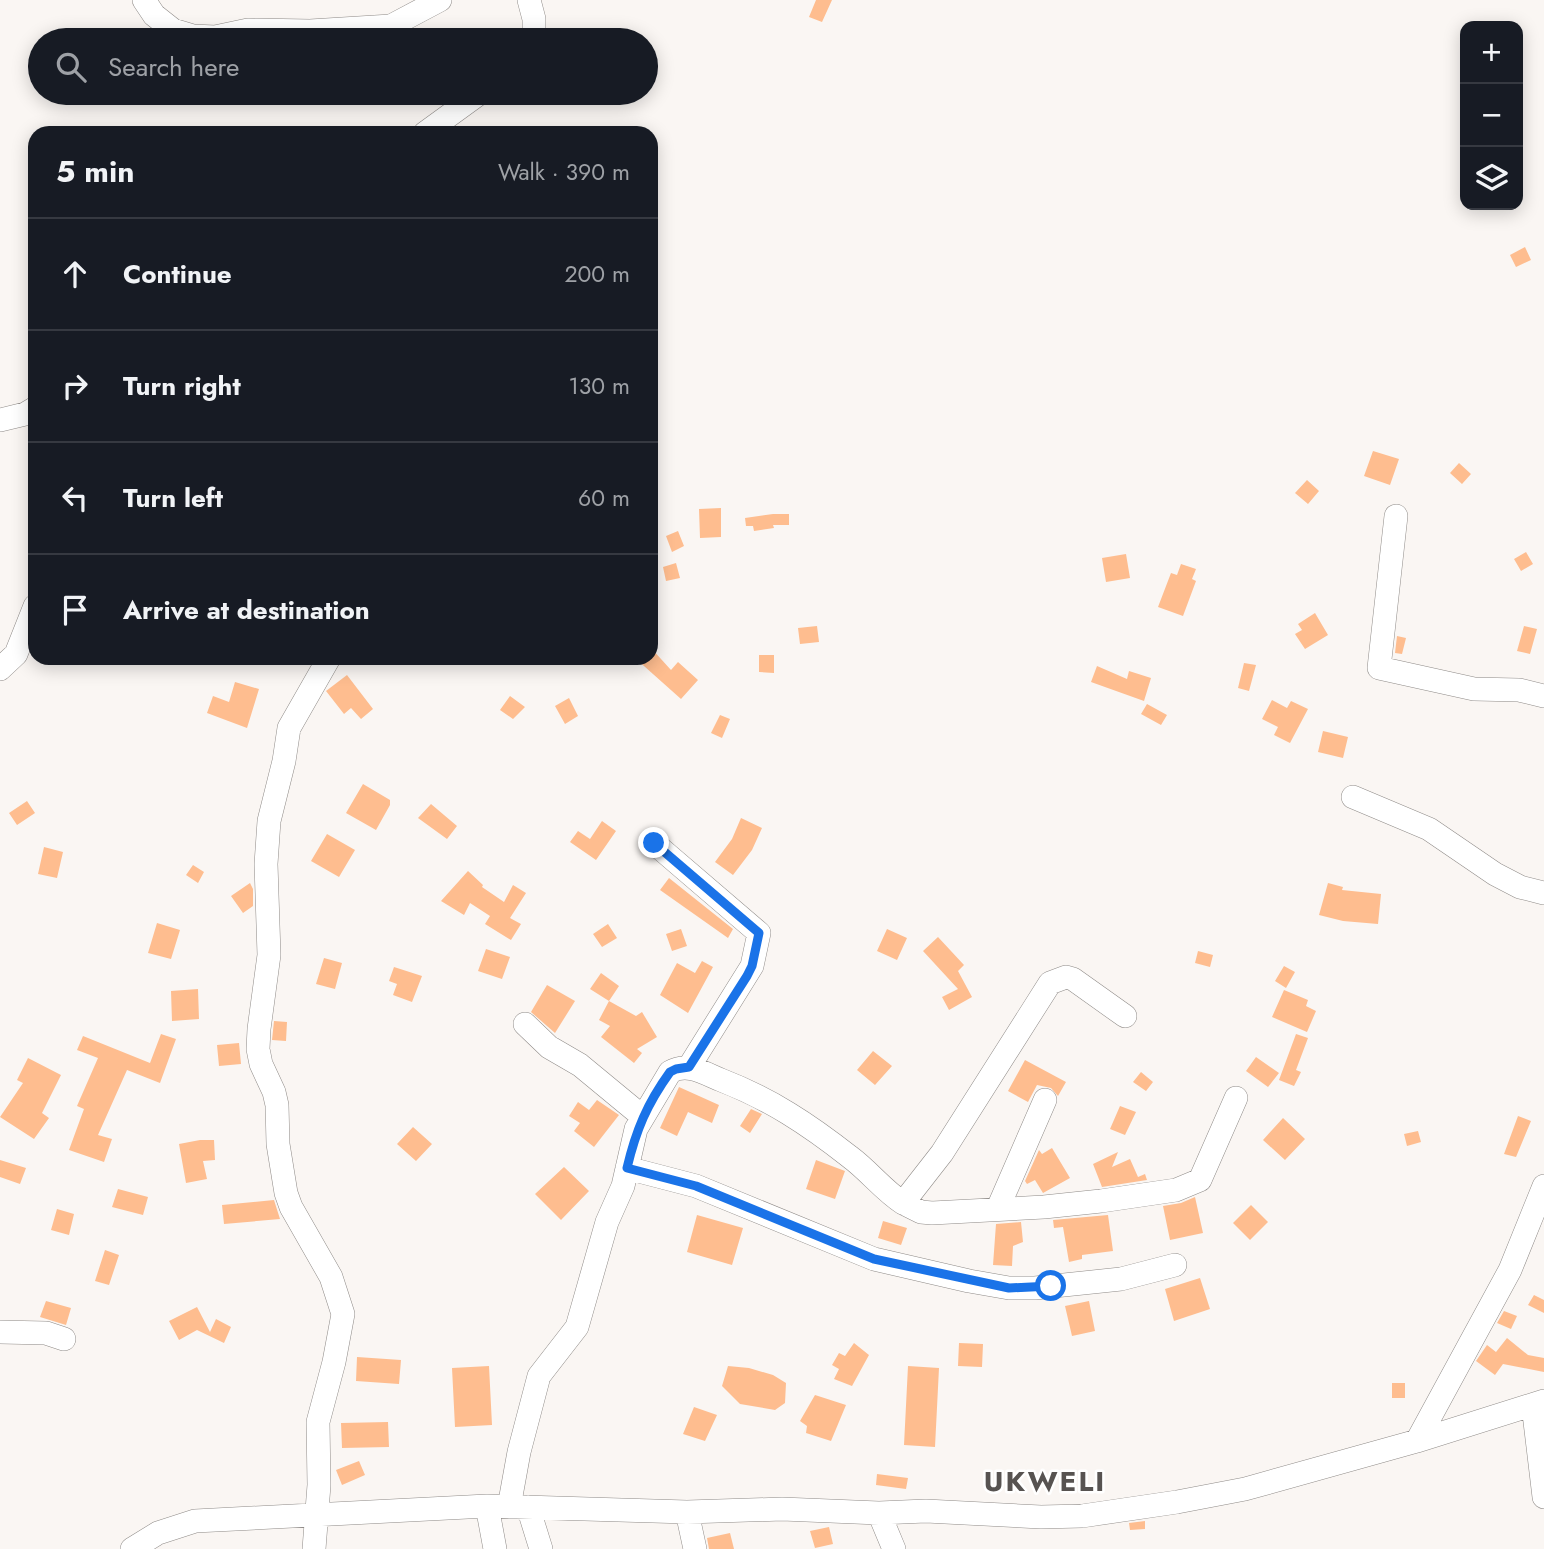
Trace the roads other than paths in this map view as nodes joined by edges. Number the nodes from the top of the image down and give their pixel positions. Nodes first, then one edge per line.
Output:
1 (144, 0) edge
2 (440, 0) edge
3 (529, 0) edge
4 (170, 28) edge
5 (359, 28) edge
6 (534, 28) edge
7 (464, 105) edge
8 (435, 126) edge
9 (28, 412) edge
10 (0, 420) edge
11 (1396, 516) dead end
12 (28, 624) edge
13 (324, 665) edge
14 (0, 669) edge
15 (1544, 696) edge
16 (1353, 797) dead end
17 (654, 843) dead end
18 (1544, 893) edge
19 (1125, 1016) dead end
20 (525, 1024) dead end
21 (689, 1067) junction
22 (1236, 1098) dead end
23 (1045, 1100) dead end
24 (643, 1117) junction
25 (627, 1168) junction
26 (1544, 1186) edge
27 (904, 1203) junction
28 (998, 1208) junction
29 (1175, 1265) dead end
30 (0, 1332) edge
31 (64, 1339) dead end
32 (1539, 1403) edge
33 (1417, 1441) junction
34 (1544, 1497) edge
35 (508, 1507) junction
36 (687, 1512) junction
37 (879, 1513) junction
38 (317, 1514) junction
39 (132, 1549) edge
40 (314, 1549) edge
41 (495, 1549) edge
42 (541, 1549) edge
43 (695, 1549) edge
44 (894, 1549) edge

1 - 4 street
2 - 5 street
3 - 6 street
7 - 8 street
9 - 10 street
11 - 15 street
12 - 14 street
13 - 38 street
16 - 18 street
17 - 21 street
19 - 27 street
20 - 24 street
21 - 24 street
21 - 27 street
22 - 28 street
23 - 28 street
24 - 25 street
25 - 29 street
25 - 35 street
26 - 33 street
27 - 28 street
30 - 31 street
32 - 33 street
32 - 34 street
33 - 37 street
35 - 36 street
35 - 38 street
35 - 41 street
35 - 42 street
36 - 37 street
36 - 43 street
37 - 44 street
38 - 39 street
38 - 40 street

